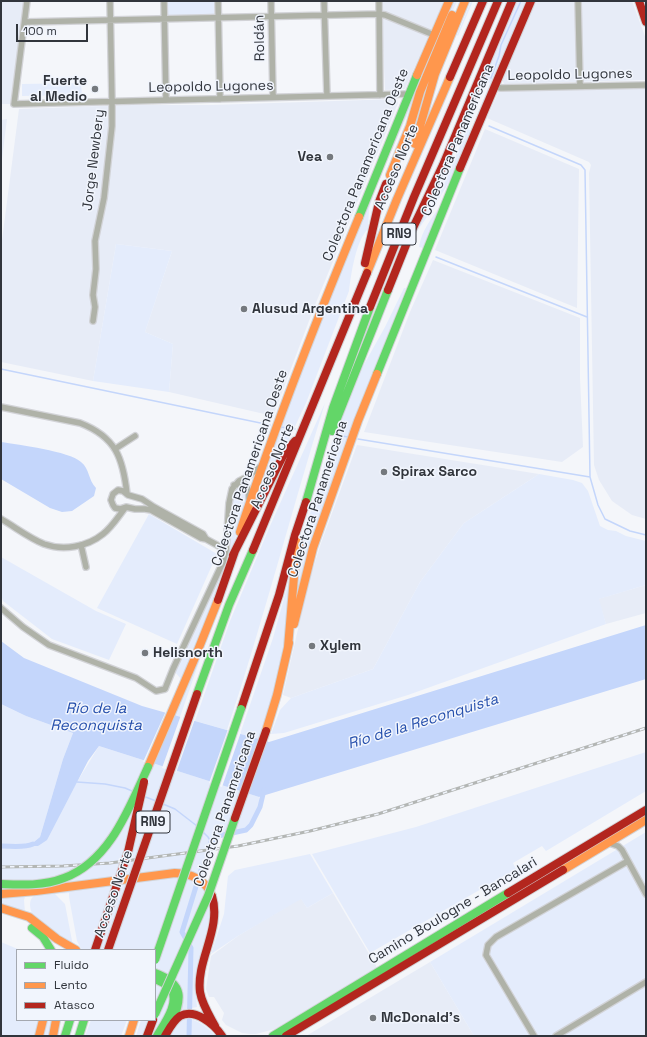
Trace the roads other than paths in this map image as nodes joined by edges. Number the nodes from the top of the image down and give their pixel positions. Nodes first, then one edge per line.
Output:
1 (27, 1) edge
2 (110, 1) edge
3 (164, 1) edge
4 (218, 1) edge
5 (271, 1) edge
6 (324, 1) edge
7 (378, 1) edge
8 (449, 1) edge
9 (459, 1) edge
10 (465, 1) edge
11 (483, 1) edge
12 (498, 1) edge
13 (512, 1) edge
14 (532, 1) edge
15 (578, 1) edge
16 (639, 1) edge
17 (379, 14) junction
18 (325, 16) junction
19 (271, 17) junction
20 (218, 18) junction
21 (164, 19) junction
22 (110, 20) junction
23 (24, 22) junction
24 (646, 22) edge
25 (434, 35) junction
26 (646, 85) edge
27 (495, 86) junction
28 (580, 86) junction
29 (408, 94) junction
30 (380, 95) junction
31 (327, 96) junction
32 (273, 98) junction
33 (220, 99) junction
34 (166, 100) junction
35 (112, 101) junction
36 (390, 175) dead end
37 (386, 184) dead end
38 (397, 199) junction
39 (350, 315) junction
40 (93, 321) dead end
41 (1, 407) edge
42 (135, 436) dead end
43 (299, 437) junction
44 (115, 449) junction
45 (262, 466) junction
46 (315, 473) junction
47 (126, 482) junction
48 (234, 486) junction
49 (118, 490) junction
50 (128, 494) junction
51 (148, 502) junction
52 (249, 503) junction
53 (126, 507) junction
54 (115, 508) junction
55 (145, 509) junction
56 (1, 519) edge
57 (116, 520) junction
58 (206, 539) junction
59 (81, 545) junction
60 (226, 550) junction
61 (233, 555) junction
62 (86, 566) dead end
63 (1, 608) edge
64 (288, 647) junction
65 (148, 767) junction
66 (646, 810) edge
67 (646, 820) edge
68 (609, 843) junction
69 (628, 861) junction
70 (1, 884) edge
71 (1, 894) edge
72 (646, 894) edge
73 (1, 908) edge
74 (1, 915) edge
75 (50, 949) edge
76 (74, 949) edge
77 (95, 949) edge
78 (108, 949) edge
79 (156, 957) edge
80 (156, 973) edge
81 (156, 979) edge
82 (646, 982) edge
83 (156, 1012) edge
84 (43, 1021) edge
85 (56, 1021) edge
86 (70, 1021) edge
87 (84, 1021) edge
88 (134, 1021) edge
89 (151, 1023) edge
90 (171, 1025) junction
91 (219, 1031) edge
92 (39, 1036) edge
93 (53, 1036) edge
94 (65, 1036) edge
95 (79, 1036) edge
96 (129, 1036) edge
97 (146, 1036) edge
98 (157, 1036) edge
99 (166, 1036) edge
100 (227, 1036) edge
101 (273, 1036) edge
102 (286, 1036) edge
103 (534, 1036) edge
104 (556, 1036) edge

1 - 23 street
2 - 22 street, Jorge Newbery
3 - 21 street
4 - 20 street
5 - 19 street, Roldán
6 - 18 street
7 - 17 street
8 - 25 main road, Colectora Panamericana Oeste
9 - 36 main road
10 - 38 main road
11 - 38 main road, Acceso Norte / RN9
12 - 46 main road, Acceso Norte / RN9
13 - 46 main road
14 - 27 main road, Colectora Panamericana
15 - 28 street
16 - 24 main road
17 - 18 street
17 - 25 street
17 - 30 street
18 - 19 street
18 - 31 street
19 - 20 street
19 - 32 street, Roldán
20 - 21 street
20 - 33 street
21 - 22 street
21 - 34 street
22 - 23 street
22 - 35 street, Jorge Newbery
23 - 35 street, Leopoldo Lugones
25 - 29 main road, Colectora Panamericana Oeste
26 - 28 street, Leopoldo Lugones
27 - 28 street, Leopoldo Lugones
27 - 64 main road, Colectora Panamericana
29 - 30 street, Leopoldo Lugones
29 - 45 main road, Colectora Panamericana Oeste
30 - 31 street, Leopoldo Lugones
31 - 32 street, Leopoldo Lugones
32 - 33 street, Leopoldo Lugones
33 - 34 street, Leopoldo Lugones
34 - 35 street, Leopoldo Lugones
35 - 40 street, Jorge Newbery
37 - 39 main road
38 - 39 main road, Acceso Norte / RN9
39 - 43 main road, Acceso Norte / RN9
41 - 44 street
42 - 44 street
43 - 61 main road
43 - 78 main road, Acceso Norte / RN9, bridge
44 - 47 street
45 - 48 street
45 - 52 main road, Colectora Panamericana Oeste
46 - 64 main road
46 - 79 main road, Acceso Norte / RN9, bridge
47 - 49 street
47 - 50 street
48 - 52 street
48 - 60 street
49 - 50 street
49 - 54 street
50 - 51 street
50 - 53 street
51 - 55 street
51 - 58 street
52 - 61 main road, Colectora Panamericana Oeste
53 - 54 street
53 - 55 street
53 - 57 street
54 - 57 street
55 - 58 street
56 - 59 street
57 - 59 street
58 - 60 street
59 - 62 street
60 - 63 street
61 - 65 main road, Colectora Panamericana Oeste
64 - 83 main road, Colectora Panamericana, bridge
65 - 70 main road, bridge
65 - 77 main road, Colectora Panamericana Oeste, bridge
66 - 101 main road, Camino Boulogne - Bancalari
67 - 68 main road, Camino Boulogne - Bancalari
68 - 69 street
68 - 102 main road, Camino Boulogne - Bancalari
69 - 72 street
69 - 103 street
71 - 91 main road
73 - 76 main road
74 - 75 main road
80 - 90 main road
81 - 98 main road
82 - 104 street
84 - 92 main road
85 - 93 main road
86 - 94 main road
87 - 95 main road
88 - 96 main road
89 - 97 main road
90 - 91 main road
90 - 99 main road
91 - 100 main road

